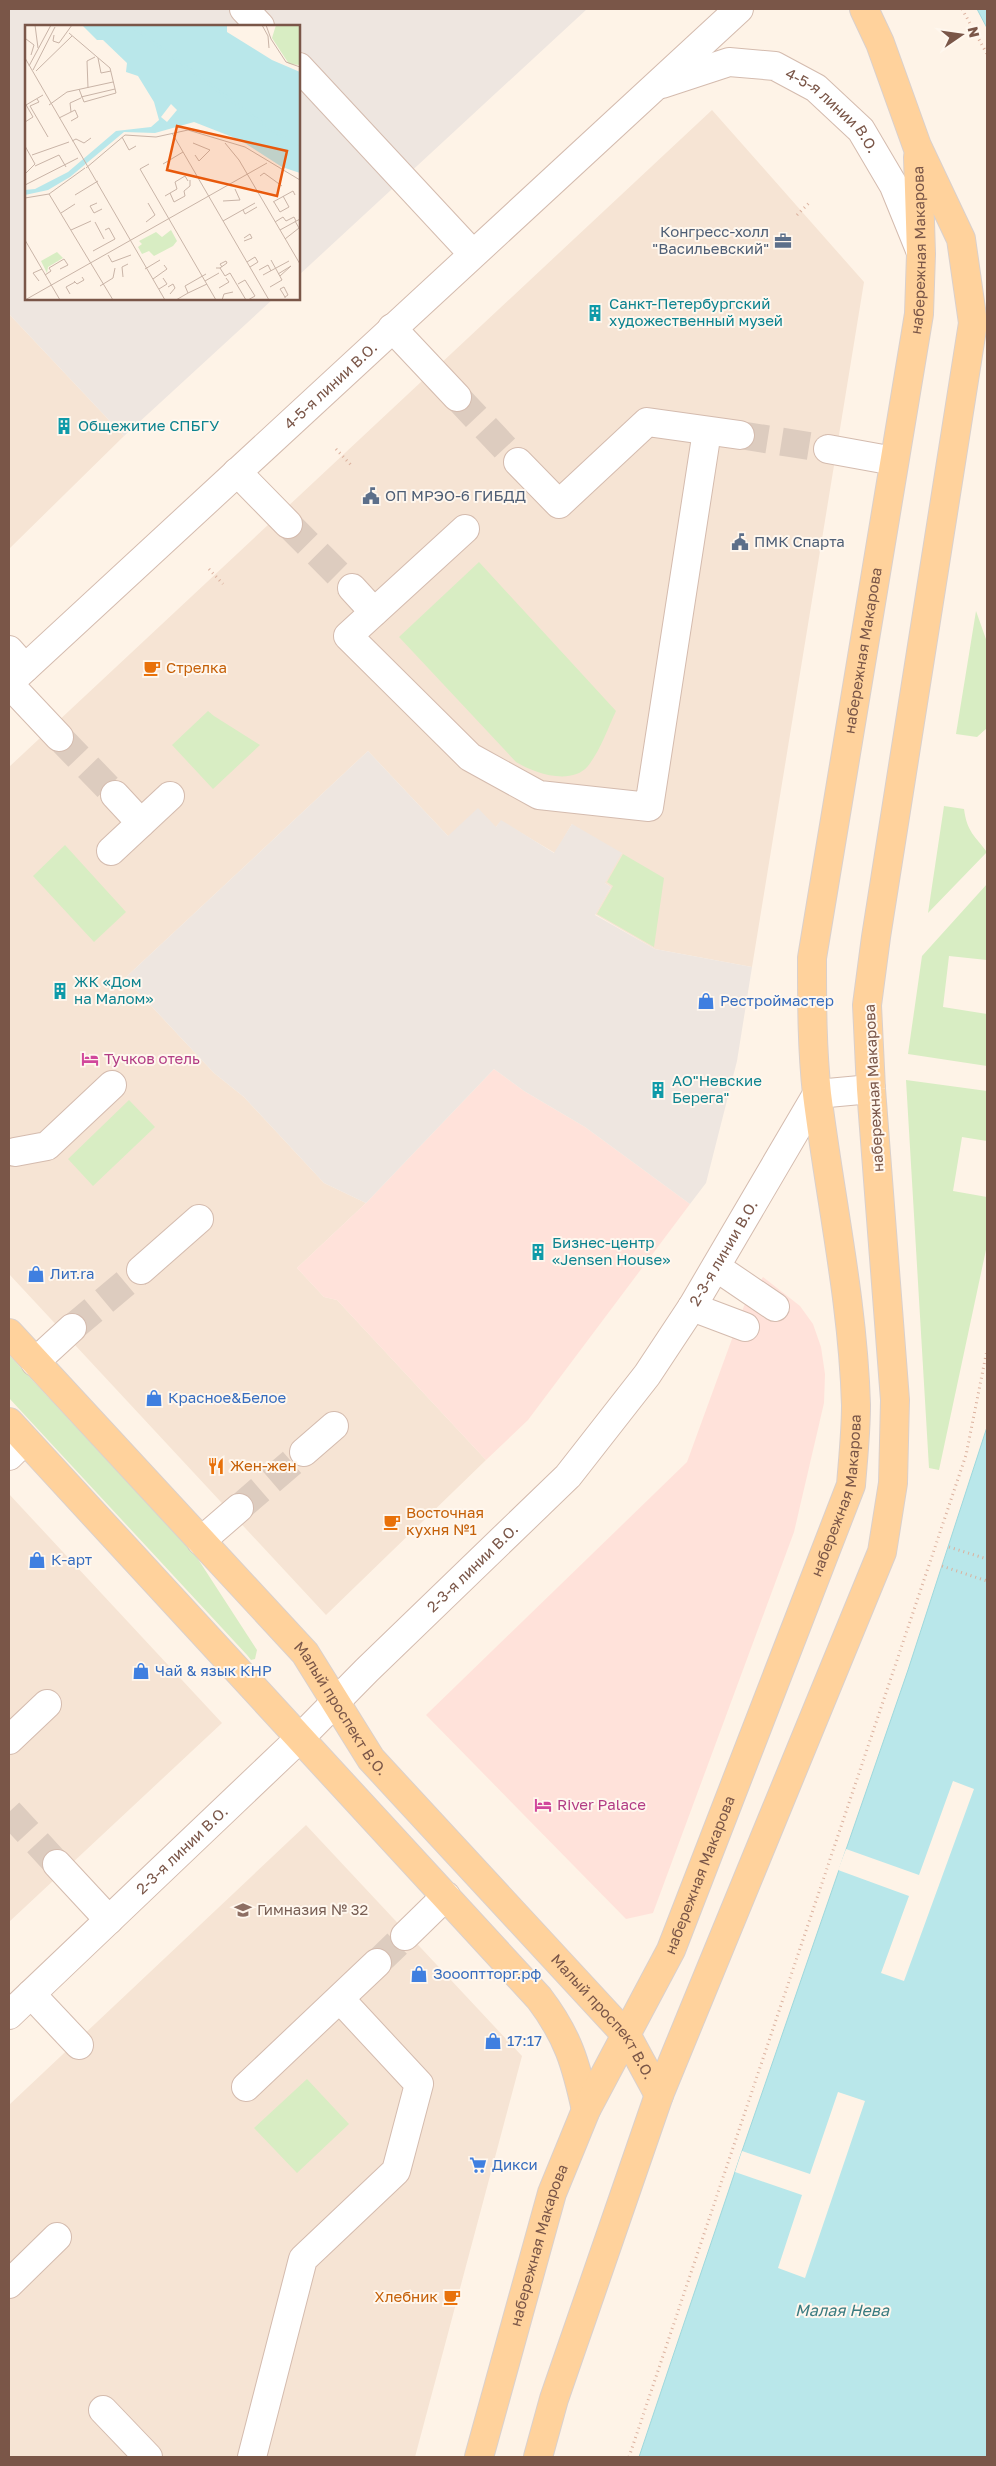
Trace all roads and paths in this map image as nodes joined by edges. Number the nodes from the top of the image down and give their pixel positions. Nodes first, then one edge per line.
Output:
1 (244, 9) edge
2 (738, 9) edge
3 (864, 9) edge
4 (962, 9) edge
5 (259, 25) edge
6 (987, 54) edge
7 (300, 69) edge
8 (651, 88) junction
9 (917, 146) junction
10 (810, 202) dead end
11 (797, 215) dead end
12 (472, 253) junction
13 (921, 254) junction
14 (392, 328) junction
15 (457, 397) tunnel mouth
16 (707, 431) junction
17 (740, 435) tunnel mouth
18 (336, 449) dead end
19 (828, 449) tunnel mouth
20 (894, 461) junction
21 (518, 462) tunnel mouth
22 (351, 465) dead end
23 (237, 472) junction
24 (288, 524) tunnel mouth
25 (465, 529) dead end
26 (208, 569) dead end
27 (223, 584) dead end
28 (352, 588) tunnel mouth
29 (374, 612) junction
30 (13, 671) edge
31 (59, 737) tunnel mouth
32 (115, 795) tunnel mouth
33 (170, 796) dead end
34 (141, 823) junction
35 (111, 851) dead end
36 (112, 1085) dead end
37 (871, 1089) junction
38 (817, 1094) junction
39 (14, 1152) dead end
40 (199, 1220) dead end
41 (716, 1267) junction
42 (141, 1270) tunnel mouth
43 (692, 1307) junction
44 (775, 1307) dead end
45 (745, 1327) dead end
46 (72, 1328) tunnel mouth
47 (9, 1333) edge
48 (987, 1350) edge
49 (35, 1362) junction
50 (334, 1426) dead end
51 (14, 1439) edge
52 (304, 1452) tunnel mouth
53 (239, 1508) tunnel mouth
54 (201, 1541) junction
55 (948, 1547) dead end
56 (987, 1559) edge
57 (942, 1566) dead end
58 (987, 1580) edge
59 (336, 1702) junction
60 (47, 1704) dead end
61 (300, 1738) junction
62 (9, 1740) edge
63 (57, 1864) tunnel mouth
64 (446, 1896) junction
65 (109, 1920) junction
66 (405, 1936) tunnel mouth
67 (377, 1963) tunnel mouth
68 (31, 1994) junction
69 (340, 1999) junction
70 (9, 2015) edge
71 (626, 2036) junction
72 (79, 2044) dead end
73 (246, 2087) dead end
74 (660, 2095) junction
75 (586, 2110) junction
76 (57, 2237) dead end
77 (10, 2281) edge
78 (103, 2410) dead end
79 (148, 2457) edge
80 (252, 2457) edge
81 (479, 2457) edge
82 (538, 2457) edge
83 (629, 2457) edge

1 - 5 street
2 - 8 street, 4-5-я линии В.О.
3 - 9 main road
4 - 6 path
7 - 12 street
8 - 12 street, 4-5-я линии В.О.
8 - 13 street, 4-5-я линии В.О.
9 - 13 main road, набережная Макарова
9 - 37 main road, набережная Макарова
10 - 11 path
12 - 14 street, 4-5-я линии В.О.
13 - 20 main road, набережная Макарова
14 - 15 street
14 - 23 street, 4-5-я линии В.О.
16 - 17 street
16 - 21 street
16 - 29 street
18 - 22 path
19 - 20 street
20 - 38 main road, набережная Макарова
23 - 24 street
23 - 30 street, 4-5-я линии В.О.
25 - 29 street
26 - 27 path
28 - 29 street
30 - 31 street
32 - 34 street
33 - 34 street
34 - 35 street
36 - 39 street
37 - 38 street
37 - 74 main road, набережная Макарова
38 - 41 street, 2-3-я линии В.О.
38 - 71 main road, набережная Макарова
40 - 42 street
41 - 43 street, 2-3-я линии В.О.
41 - 44 street
43 - 45 street
43 - 59 street, 2-3-я линии В.О.
46 - 49 street
47 - 49 main road, Малый проспект В.О.
48 - 83 path
49 - 54 main road, Малый проспект В.О.
50 - 52 street
51 - 61 main road
53 - 54 street
54 - 59 main road, Малый проспект В.О.
55 - 56 path
57 - 58 path
59 - 61 street, 2-3-я линии В.О.
59 - 71 main road, Малый проспект В.О.
60 - 62 street
61 - 64 main road
61 - 65 street, 2-3-я линии В.О.
63 - 65 street
64 - 66 street
64 - 75 main road
65 - 68 street, 2-3-я линии В.О.
67 - 69 street
68 - 70 street, 2-3-я линии В.О.
68 - 72 street
69 - 73 street
69 - 80 street
71 - 74 main road, Малый проспект В.О.
71 - 75 main road, набережная Макарова
74 - 82 main road, набережная Макарова
75 - 81 main road, набережная Макарова
76 - 77 street
78 - 79 street

